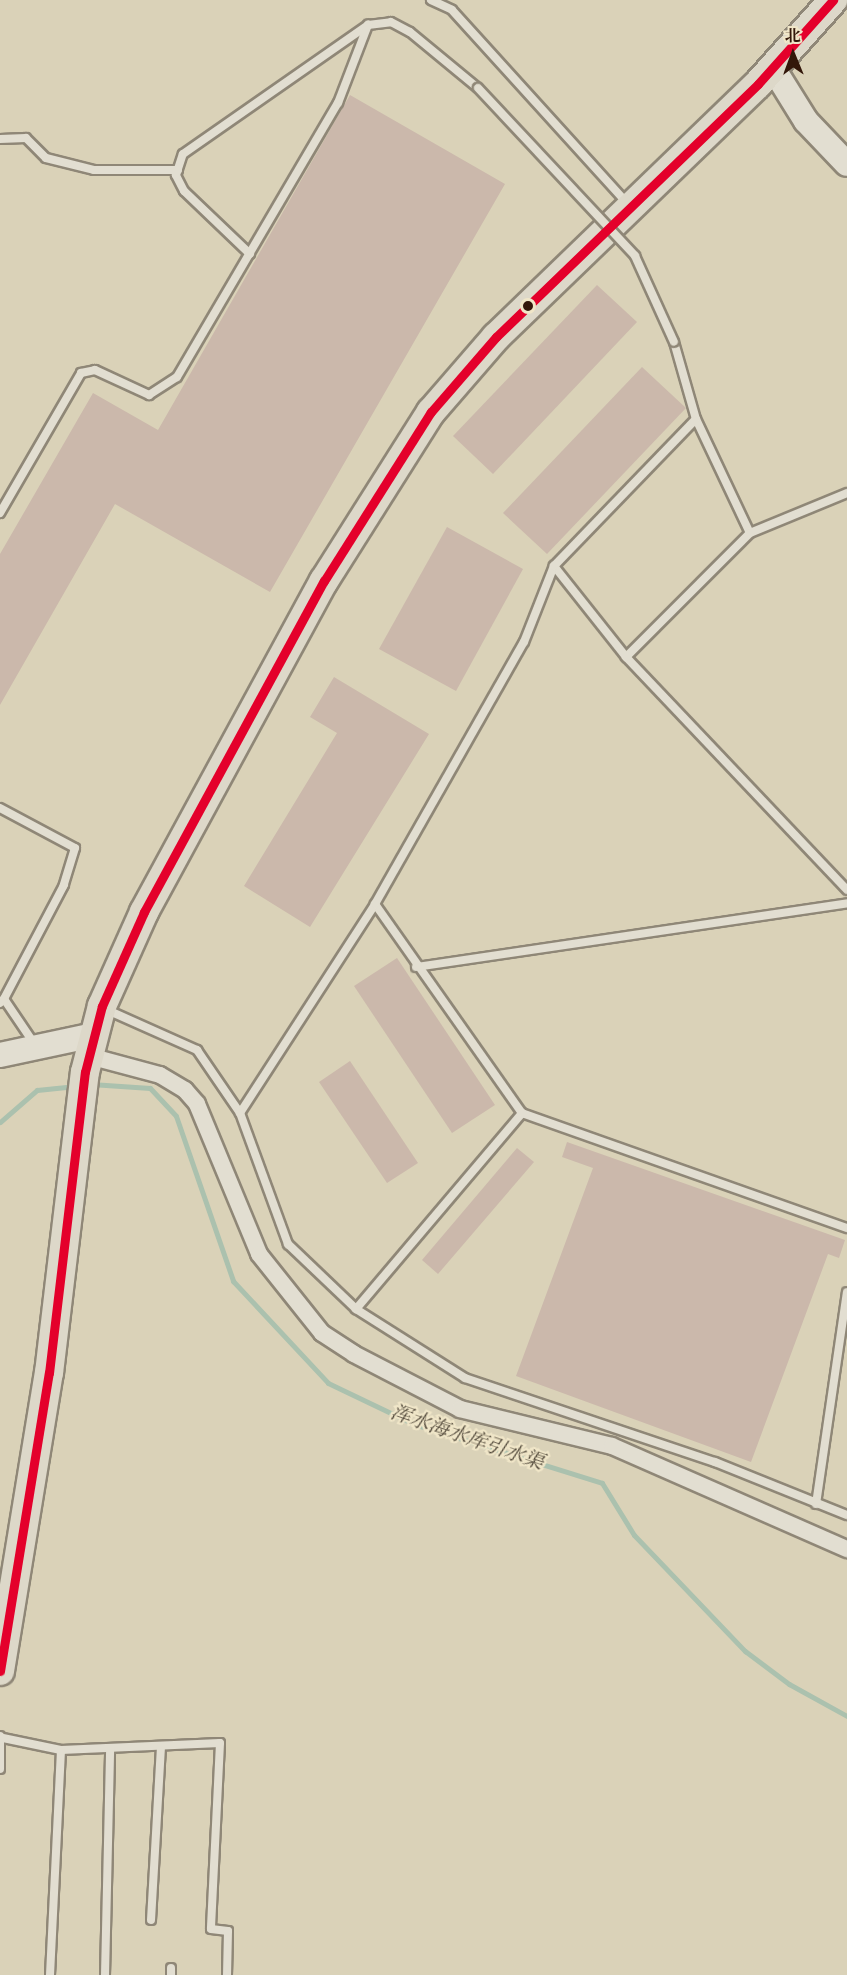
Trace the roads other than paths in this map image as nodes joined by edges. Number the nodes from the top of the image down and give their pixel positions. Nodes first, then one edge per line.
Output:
1 (431, 0) edge
2 (833, 0) edge
3 (368, 25) junction
4 (773, 68) junction
5 (0, 139) edge
6 (847, 164) edge
7 (178, 170) junction
8 (631, 207) junction
9 (250, 254) junction
10 (696, 419) junction
11 (847, 493) edge
12 (0, 513) edge
13 (750, 533) junction
14 (554, 566) junction
15 (626, 657) junction
16 (0, 808) edge
17 (847, 890) edge
18 (847, 903) edge
19 (375, 904) junction
20 (416, 967) junction
21 (2, 1001) edge
22 (102, 1008) junction
23 (36, 1045) junction
24 (89, 1054) junction
25 (0, 1056) edge
26 (240, 1113) junction
27 (522, 1113) junction
28 (847, 1228) edge
29 (847, 1292) edge
30 (356, 1309) junction
31 (816, 1504) junction
32 (847, 1515) edge
33 (847, 1549) edge
34 (0, 1671) edge
35 (2, 1737) edge
36 (160, 1746) junction
37 (110, 1748) junction
38 (62, 1750) junction
39 (0, 1769) edge
40 (151, 1920) dead end
41 (50, 1975) edge
42 (105, 1975) edge
43 (227, 1975) edge

1 - 8 lane
2 - 4 highway
3 - 7 lane
3 - 9 lane
3 - 10 lane, bridge
4 - 6 main road
4 - 8 highway
5 - 7 lane
7 - 9 lane
8 - 22 highway
9 - 12 lane
10 - 13 lane
10 - 14 lane
11 - 13 lane
13 - 15 lane
14 - 15 lane
14 - 19 lane
15 - 17 lane
16 - 21 lane
18 - 20 lane
19 - 20 lane
19 - 26 lane
20 - 27 lane
21 - 23 lane
22 - 24 highway
22 - 26 lane
23 - 24 main road
23 - 25 main road
24 - 33 street
24 - 34 highway
26 - 30 lane
27 - 28 lane
27 - 30 lane
29 - 31 lane
30 - 31 lane
31 - 32 lane
35 - 38 lane
35 - 39 lane
36 - 37 lane
36 - 40 lane
36 - 43 lane
37 - 38 lane
37 - 42 lane
38 - 41 lane

